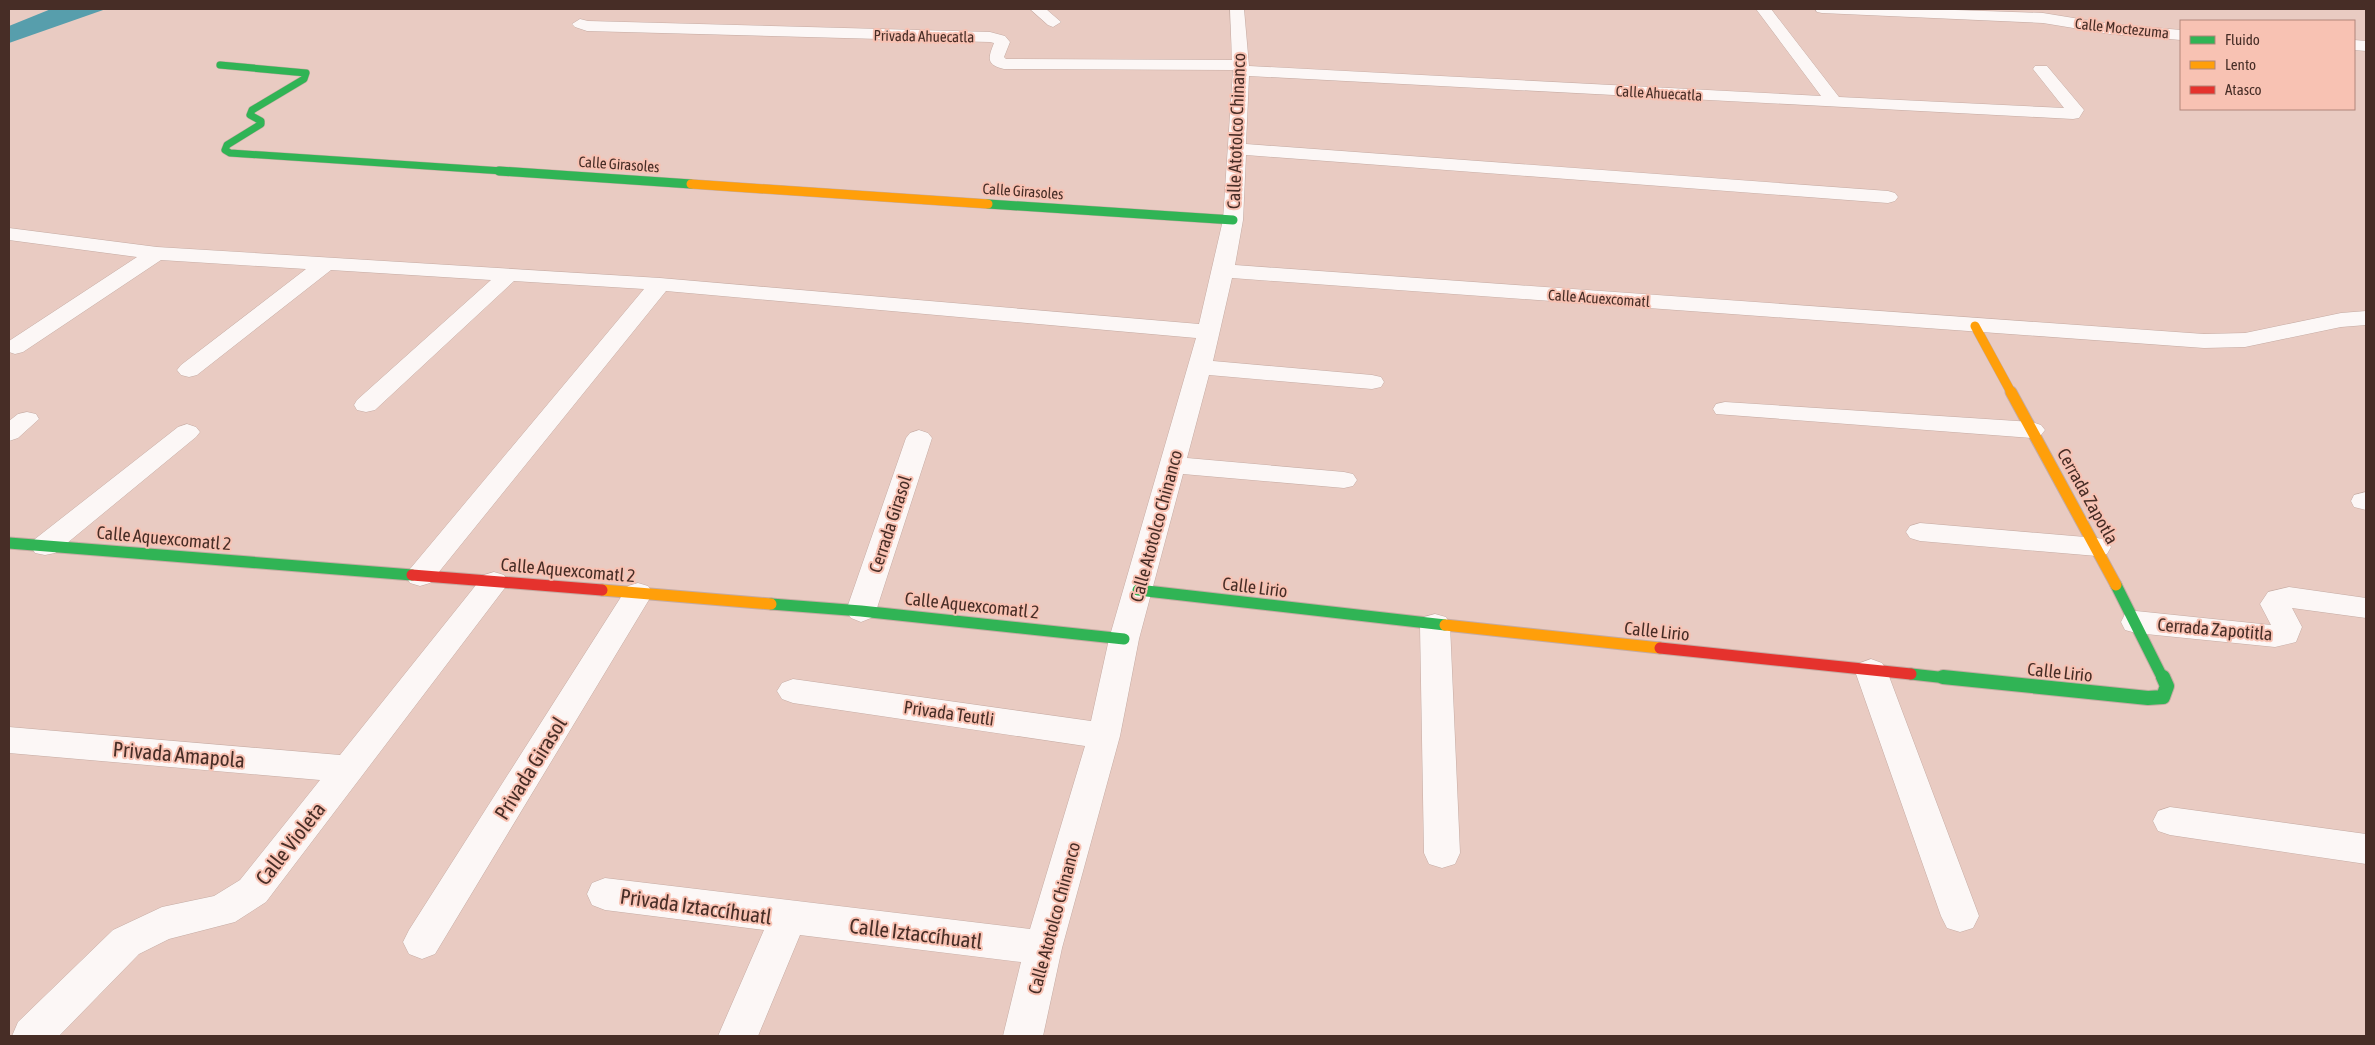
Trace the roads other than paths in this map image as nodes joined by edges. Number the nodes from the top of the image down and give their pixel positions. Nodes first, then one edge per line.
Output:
1 (1037, 9) edge
2 (1237, 9) edge
3 (1763, 9) edge
4 (1822, 9) edge
5 (1917, 11) edge
6 (1053, 22) dead end
7 (580, 24) dead end
8 (2180, 35) edge
9 (220, 65) dead end
10 (1241, 68) junction
11 (2041, 69) dead end
12 (1835, 103) junction
13 (1236, 149) junction
14 (1888, 197) dead end
15 (1233, 220) junction
16 (9, 234) edge
17 (157, 253) junction
18 (325, 264) junction
19 (1223, 271) junction
20 (509, 275) junction
21 (660, 284) junction
22 (2366, 318) edge
23 (1974, 326) junction
24 (1209, 332) junction
25 (15, 347) dead end
26 (1200, 367) junction
27 (189, 370) dead end
28 (1372, 382) dead end
29 (366, 405) dead end
30 (1725, 409) dead end
31 (2032, 430) junction
32 (187, 432) dead end
33 (919, 438) dead end
34 (1172, 466) junction
35 (1344, 480) dead end
36 (1920, 532) dead end
37 (9, 543) edge
38 (45, 546) junction
39 (2097, 547) junction
40 (420, 576) junction
41 (494, 582) junction
42 (1138, 590) junction
43 (638, 594) junction
44 (2366, 608) edge
45 (861, 611) junction
46 (2136, 622) junction
47 (1435, 625) junction
48 (1124, 640) junction
49 (1871, 671) junction
50 (2166, 686) joint
51 (793, 691) dead end
52 (1104, 736) junction
53 (9, 740) edge
54 (349, 769) junction
55 (2170, 820) dead end
56 (2366, 849) edge
57 (1442, 853) dead end
58 (605, 894) dead end
59 (1960, 916) dead end
60 (788, 918) junction
61 (422, 942) dead end
62 (1044, 948) junction
63 (32, 1036) edge
64 (738, 1036) edge
65 (1023, 1036) edge

1 - 6 street
2 - 10 street, Calle Atotolco Chinanco
3 - 12 street
4 - 5 street, Calle Moctezuma
5 - 8 street, Calle Moctezuma
7 - 10 street, Privada Ahuecatla
9 - 15 street, Calle Girasoles
10 - 12 street, Calle Ahuecatla
10 - 13 street, Calle Atotolco Chinanco
11 - 12 street, Calle Ahuecatla
13 - 14 street
13 - 15 street, Calle Atotolco Chinanco
15 - 19 street, Calle Atotolco Chinanco
16 - 17 street
17 - 18 street
17 - 25 street
18 - 20 street
18 - 27 street
19 - 23 street, Calle Acuexcomatl
19 - 24 street, Calle Atotolco Chinanco
20 - 21 street
20 - 29 street
21 - 24 street
21 - 40 street
22 - 23 street, Calle Acuexcomatl
23 - 31 street, Cerrada Zapotla
24 - 26 street, Calle Atotolco Chinanco
26 - 28 street
26 - 34 street, Calle Atotolco Chinanco
30 - 31 street
31 - 39 street, Cerrada Zapotla
32 - 38 street
33 - 45 street, Cerrada Girasol
34 - 35 street
34 - 42 street, Calle Atotolco Chinanco
36 - 39 street
37 - 38 street, Calle Aquexcomatl 2
38 - 40 street, Calle Aquexcomatl 2
39 - 46 street, Cerrada Zapotla
40 - 41 street, Calle Aquexcomatl 2
41 - 43 street, Calle Aquexcomatl 2
41 - 54 street, Calle Violeta
42 - 47 street, Calle Lirio
42 - 48 street, Calle Atotolco Chinanco
43 - 45 street, Calle Aquexcomatl 2
43 - 61 street, Privada Girasol
44 - 46 street, Cerrada Zapotitla
45 - 48 street, Calle Aquexcomatl 2
46 - 50 street, Cerrada Zapotla
47 - 49 street, Calle Lirio
47 - 57 street
48 - 52 street, Calle Atotolco Chinanco
49 - 50 street, Calle Lirio
49 - 59 street
51 - 52 street, Privada Teutli
52 - 62 street, Calle Atotolco Chinanco
53 - 54 street, Privada Amapola
54 - 63 street, Calle Violeta
55 - 56 street
58 - 60 street, Privada Iztaccíhuatl
60 - 62 street, Calle Iztaccíhuatl
60 - 64 street
62 - 65 street, Calle Atotolco Chinanco

